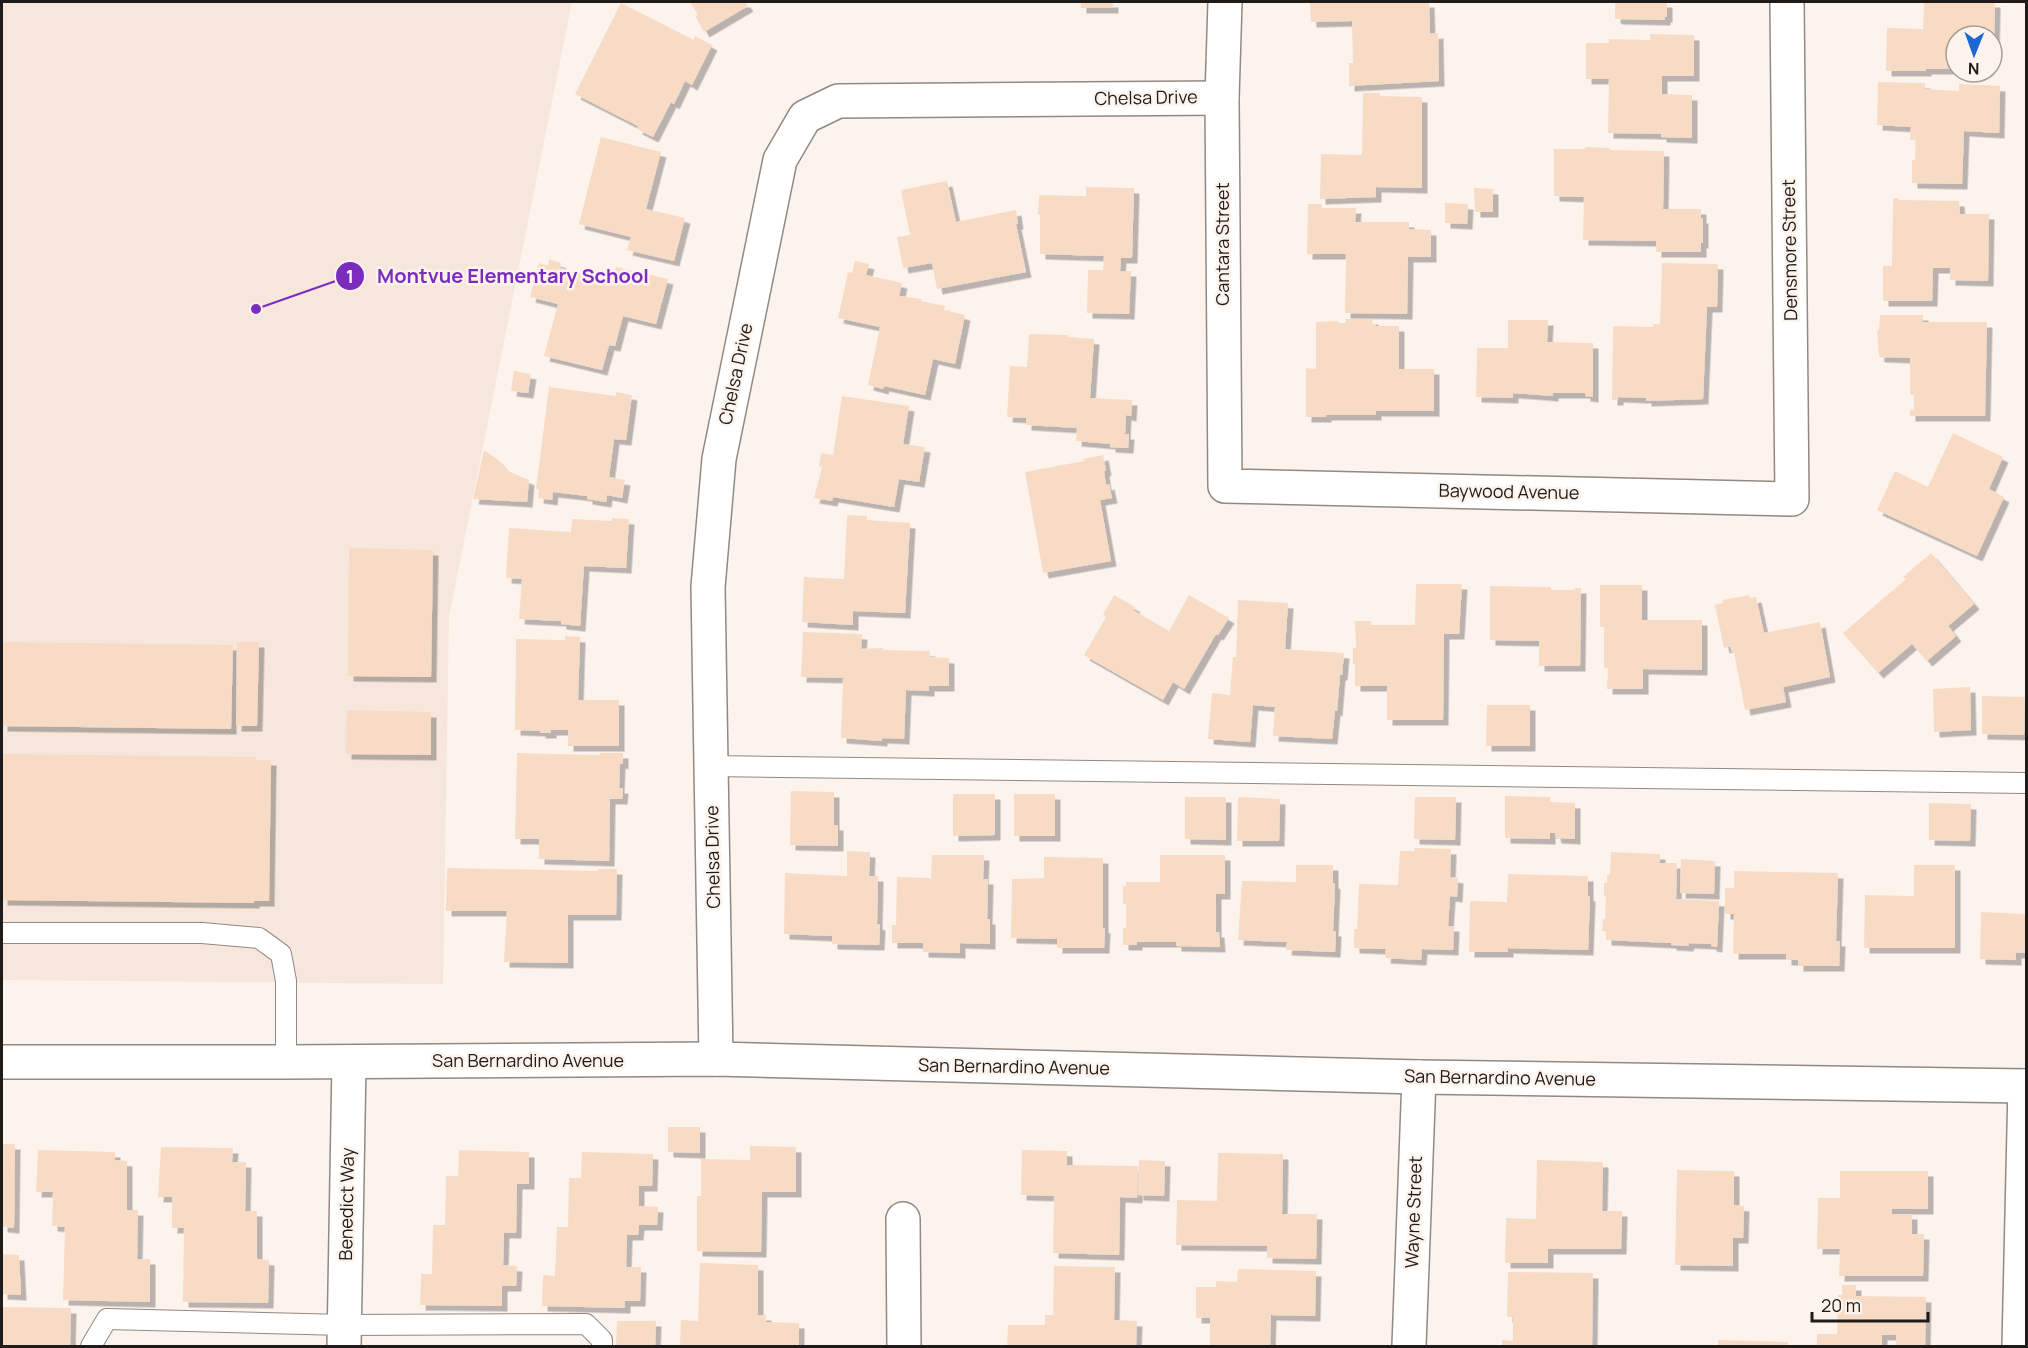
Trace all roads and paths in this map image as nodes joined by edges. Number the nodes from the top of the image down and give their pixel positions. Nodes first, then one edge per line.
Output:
1 (1225, 2) edge
2 (1787, 2) edge
3 (1222, 98) junction
4 (1225, 486) joint
5 (1792, 499) joint
6 (711, 766) junction
7 (2026, 783) edge
8 (2, 933) edge
9 (717, 1059) junction
10 (2, 1062) edge
11 (286, 1062) junction
12 (349, 1062) junction
13 (1419, 1077) junction
14 (2026, 1086) edge
15 (903, 1219) dead end
16 (345, 1336) edge
17 (91, 1347) edge
18 (602, 1347) edge
19 (904, 1347) edge
20 (1409, 1347) edge
21 (2019, 1347) edge

1 - 3 street, Cantara Street
2 - 5 street, Densmore Street
3 - 4 street, Cantara Street
3 - 6 street, Chelsa Drive
4 - 5 street, Baywood Avenue
6 - 7 lane
6 - 9 street, Chelsa Drive
8 - 11 lane
9 - 12 street, San Bernardino Avenue
9 - 13 street, San Bernardino Avenue
10 - 11 street, San Bernardino Avenue
11 - 12 street, San Bernardino Avenue
12 - 16 street, Benedict Way
13 - 14 street, San Bernardino Avenue
13 - 20 street, Wayne Street
14 - 21 street
15 - 19 street
16 - 17 lane
16 - 18 lane

